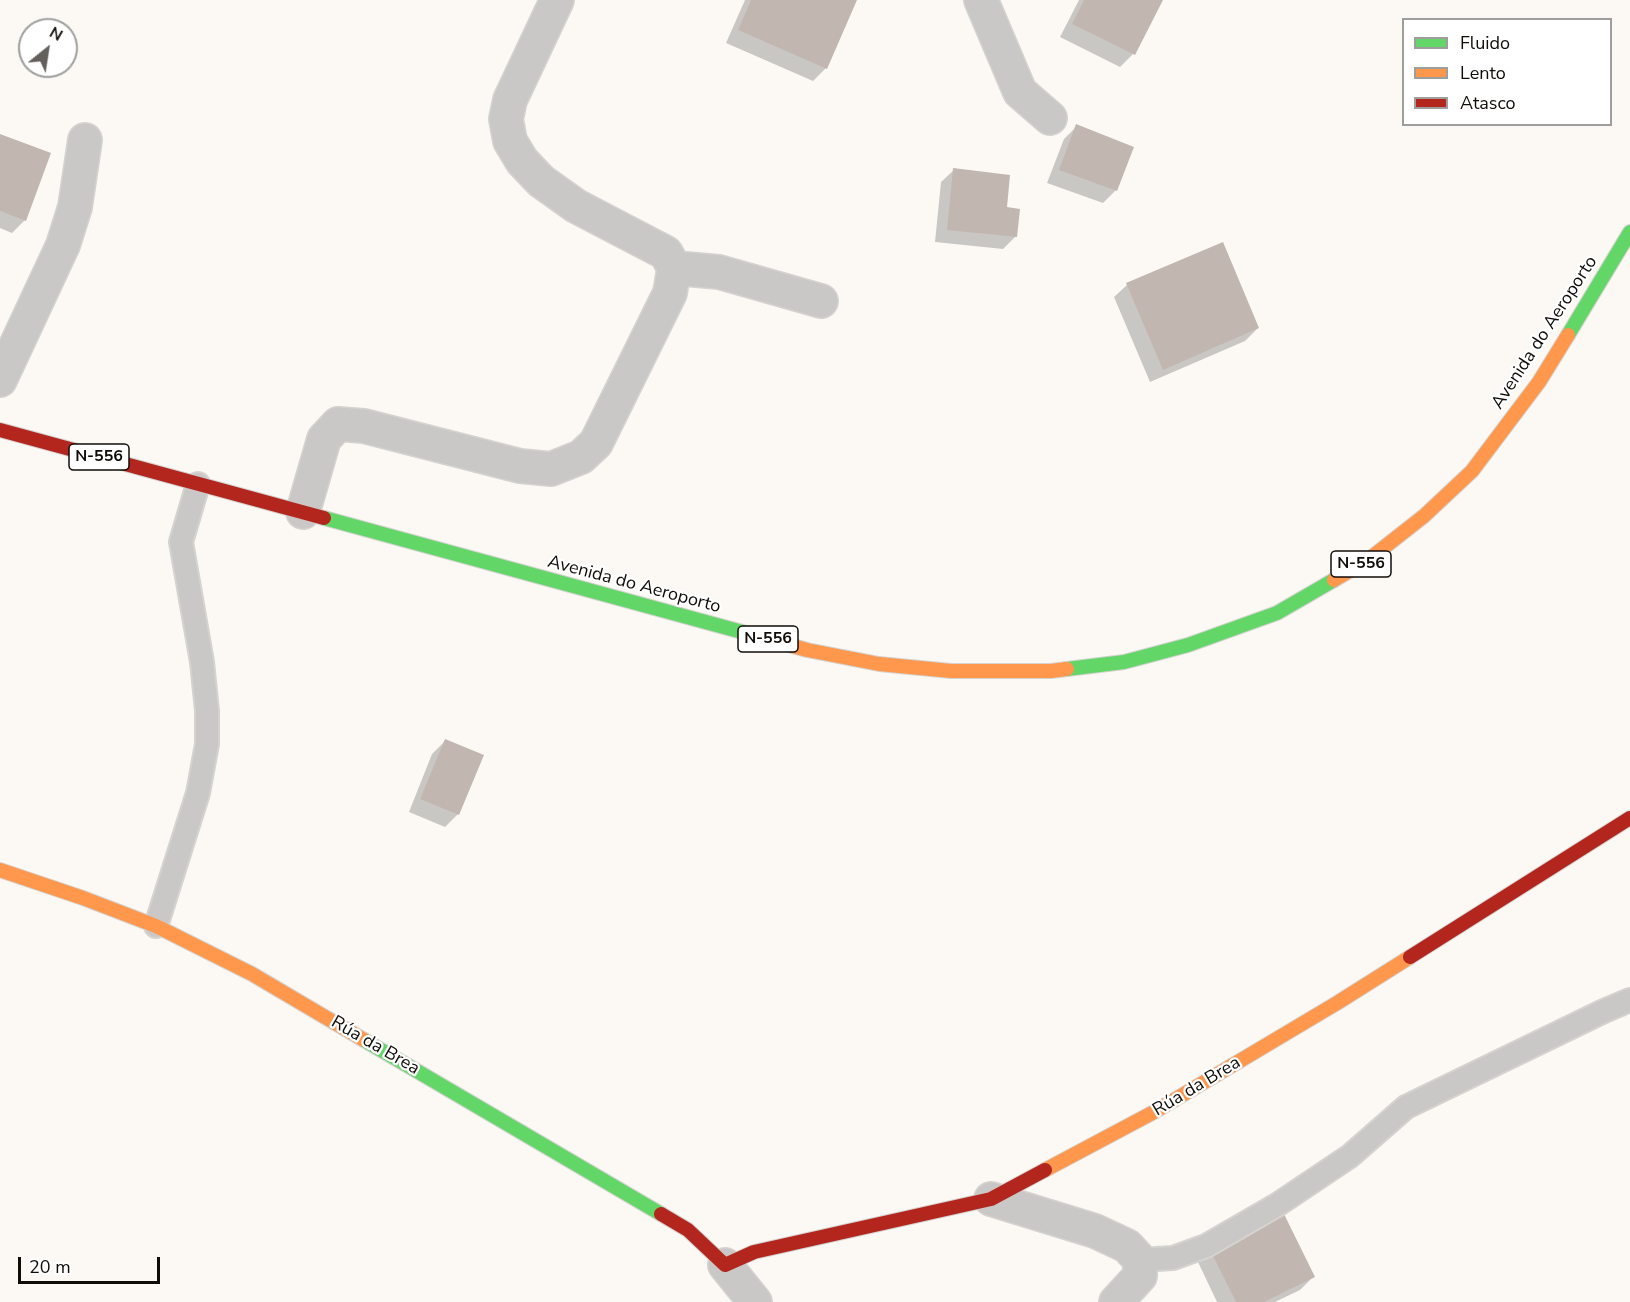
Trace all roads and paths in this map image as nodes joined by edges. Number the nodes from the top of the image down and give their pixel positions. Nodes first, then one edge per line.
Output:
1 (557, 0) edge
2 (981, 0) edge
3 (1050, 118) dead end
4 (85, 140) dead end
5 (1630, 232) edge
6 (674, 268) junction
7 (821, 301) dead end
8 (0, 380) edge
9 (0, 430) edge
10 (198, 484) junction
11 (303, 512) junction
12 (1630, 818) edge
13 (0, 870) edge
14 (156, 926) junction
15 (1630, 1000) edge
16 (991, 1199) junction
17 (1140, 1260) junction
18 (725, 1265) junction
19 (755, 1302) edge
20 (1116, 1302) edge

1 - 6 street
2 - 3 street
4 - 8 street
5 - 11 street, Avenida do Aeroporto / N-556
6 - 7 street
6 - 11 street
9 - 10 street, Avenida do Aeroporto / N-556
10 - 11 street, Avenida do Aeroporto / N-556
10 - 14 lane
12 - 16 street, Rúa da Brea
13 - 14 street, Rúa da Brea
14 - 18 street, Rúa da Brea
15 - 17 lane
16 - 17 street
16 - 18 street, Rúa da Brea
17 - 20 street
18 - 19 street, Rúa da Brea

